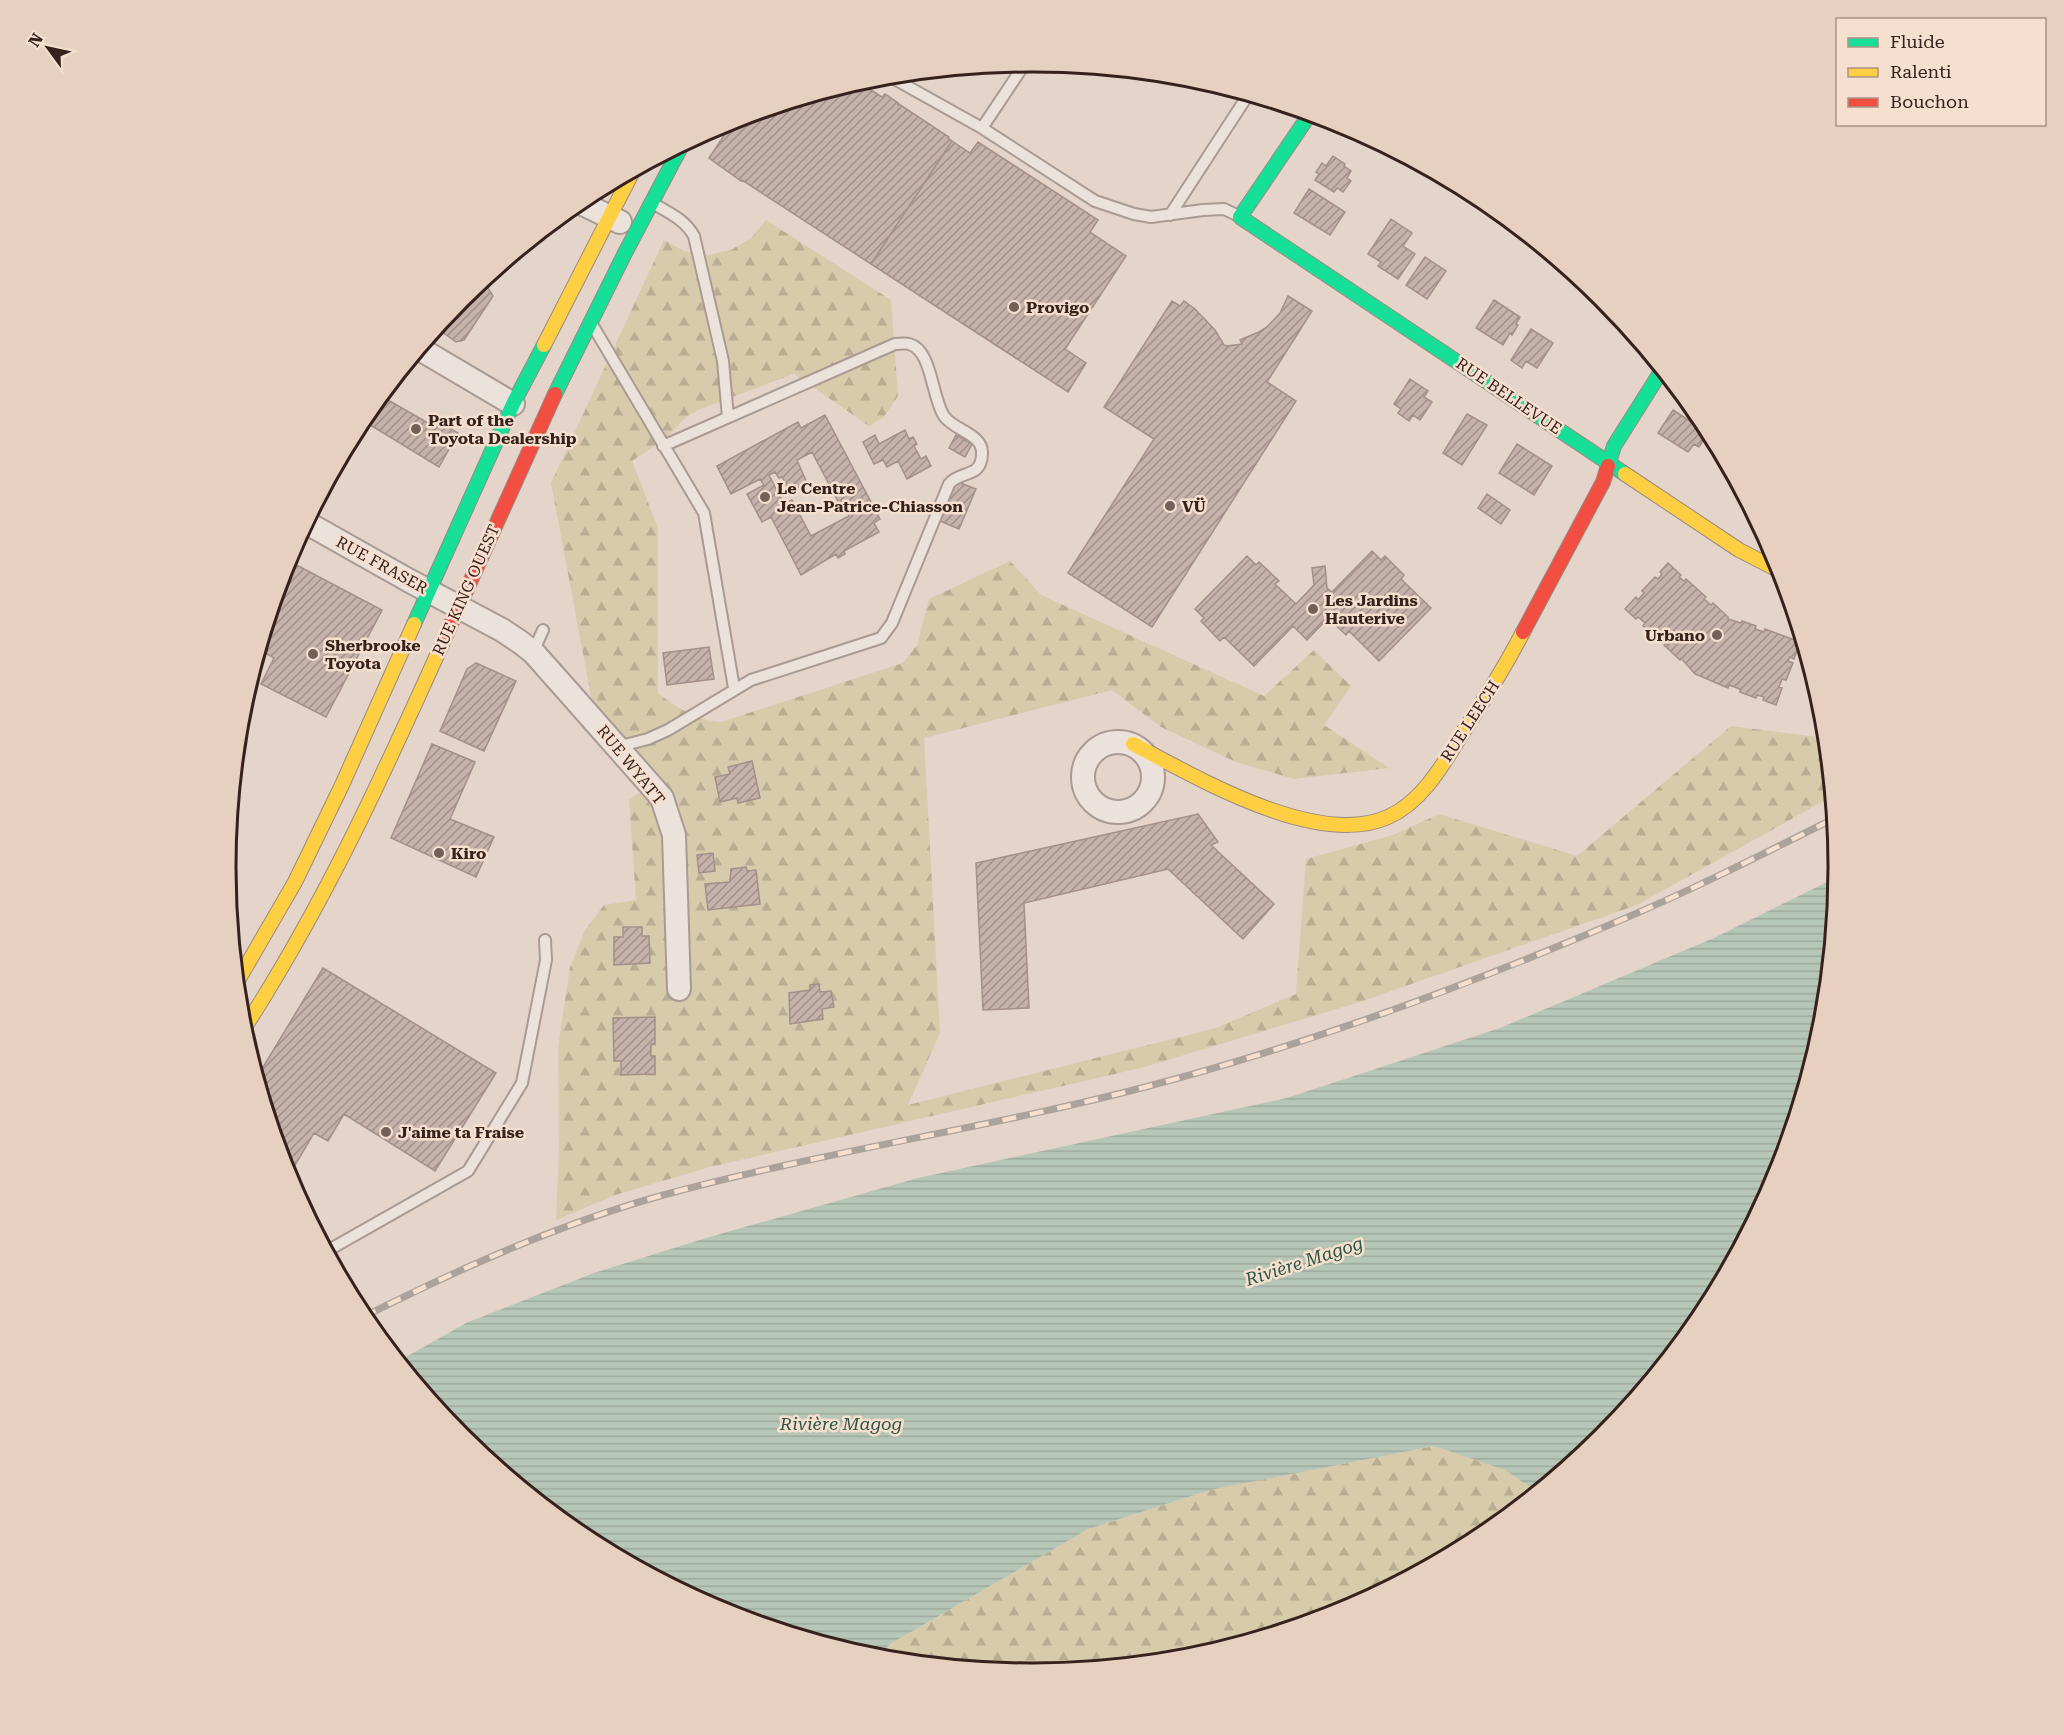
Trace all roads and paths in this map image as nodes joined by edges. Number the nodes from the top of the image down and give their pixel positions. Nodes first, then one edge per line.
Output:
1 (1019, 72) edge
2 (902, 83) edge
3 (1244, 101) edge
4 (1305, 121) edge
5 (982, 128) junction
6 (676, 156) edge
7 (626, 184) edge
8 (650, 202) junction
9 (589, 206) edge
10 (1170, 215) junction
11 (609, 217) junction
12 (1240, 217) junction
13 (635, 229) junction
14 (590, 320) junction
15 (426, 353) edge
16 (1654, 374) edge
17 (513, 404) junction
18 (728, 417) junction
19 (663, 446) junction
20 (1610, 463) junction
21 (314, 527) edge
22 (1768, 565) edge
23 (430, 592) junction
24 (458, 607) junction
25 (543, 630) dead end
26 (533, 652) junction
27 (734, 688) junction
28 (1133, 744) dead end
29 (616, 747) junction
30 (545, 940) dead end
31 (243, 972) edge
32 (679, 989) dead end
33 (251, 1018) edge
34 (334, 1247) edge

1 - 5 lane
2 - 5 lane
3 - 10 lane
4 - 12 main road
5 - 10 lane
6 - 8 main road, RUE KING OUEST
7 - 11 main road, RUE KING OUEST
8 - 13 main road, RUE KING OUEST
8 - 18 lane
9 - 11 street
10 - 12 lane
11 - 13 street
11 - 17 main road, RUE KING OUEST
12 - 20 main road, RUE BELLEVUE
13 - 14 main road, RUE KING OUEST
14 - 19 lane
14 - 24 main road, RUE KING OUEST
15 - 17 street
16 - 20 main road, RUE LEECH
17 - 23 main road, RUE KING OUEST
18 - 19 lane
18 - 27 lane
19 - 27 lane
20 - 22 main road, RUE BELLEVUE
20 - 28 main road, RUE LEECH
21 - 23 street, RUE FRASER
23 - 24 street, RUE FRASER
23 - 31 main road, RUE KING OUEST
24 - 26 street, RUE WYATT
24 - 33 main road, RUE KING OUEST
25 - 26 lane
26 - 29 street, RUE WYATT
27 - 29 lane
29 - 32 street, RUE WYATT
30 - 34 lane

